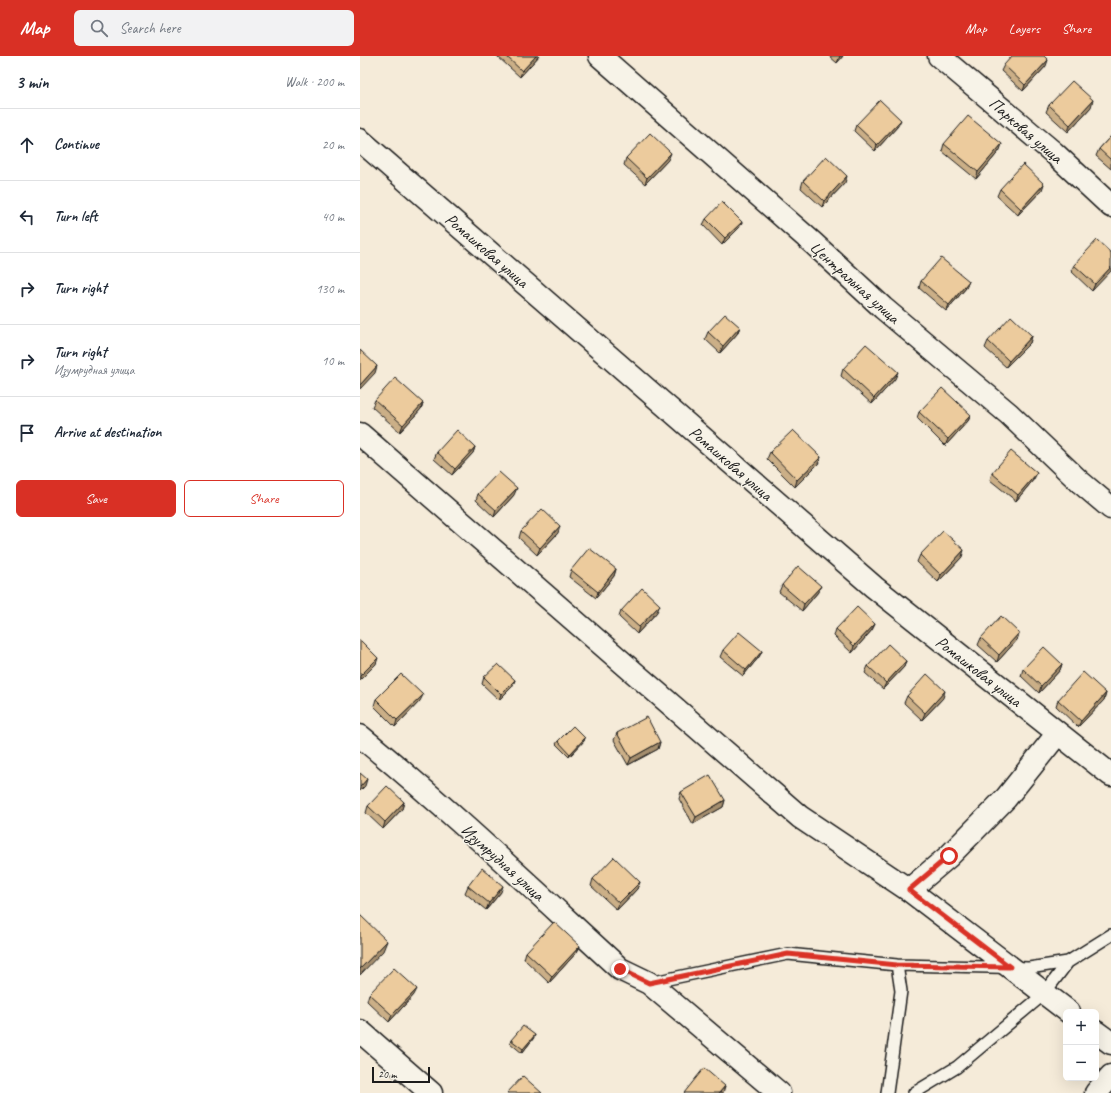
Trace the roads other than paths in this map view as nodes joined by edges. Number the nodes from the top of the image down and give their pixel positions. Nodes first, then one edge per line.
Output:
1 (600, 56) edge
2 (939, 56) edge
3 (360, 140) edge
4 (1111, 206) edge
5 (360, 434) edge
6 (1111, 508) edge
7 (1058, 733) junction
8 (360, 736) edge
9 (1111, 775) edge
10 (909, 890) junction
11 (1111, 935) edge
12 (1068, 962) junction
13 (897, 965) junction
14 (1010, 967) junction
15 (649, 983) junction
16 (1044, 994) junction
17 (1065, 1009) edge
18 (360, 1032) edge
19 (1099, 1034) edge
20 (1111, 1044) edge
21 (1111, 1076) edge
22 (431, 1093) edge
23 (779, 1093) edge
24 (887, 1093) edge
25 (914, 1093) edge
26 (1096, 1093) edge

1 - 6 street, Центральная улица
2 - 4 street, Парковая улица
3 - 7 street, Ромашковая улица
5 - 10 street
7 - 9 street, Ромашковая улица
7 - 10 street
8 - 15 street, Изумрудная улица
10 - 14 street
11 - 12 lane
12 - 14 lane
12 - 16 lane
13 - 14 lane
13 - 15 lane
13 - 24 lane
14 - 16 street
15 - 23 street, Изумрудная улица
16 - 17 street
16 - 25 lane
18 - 22 street
19 - 20 street
21 - 26 street

